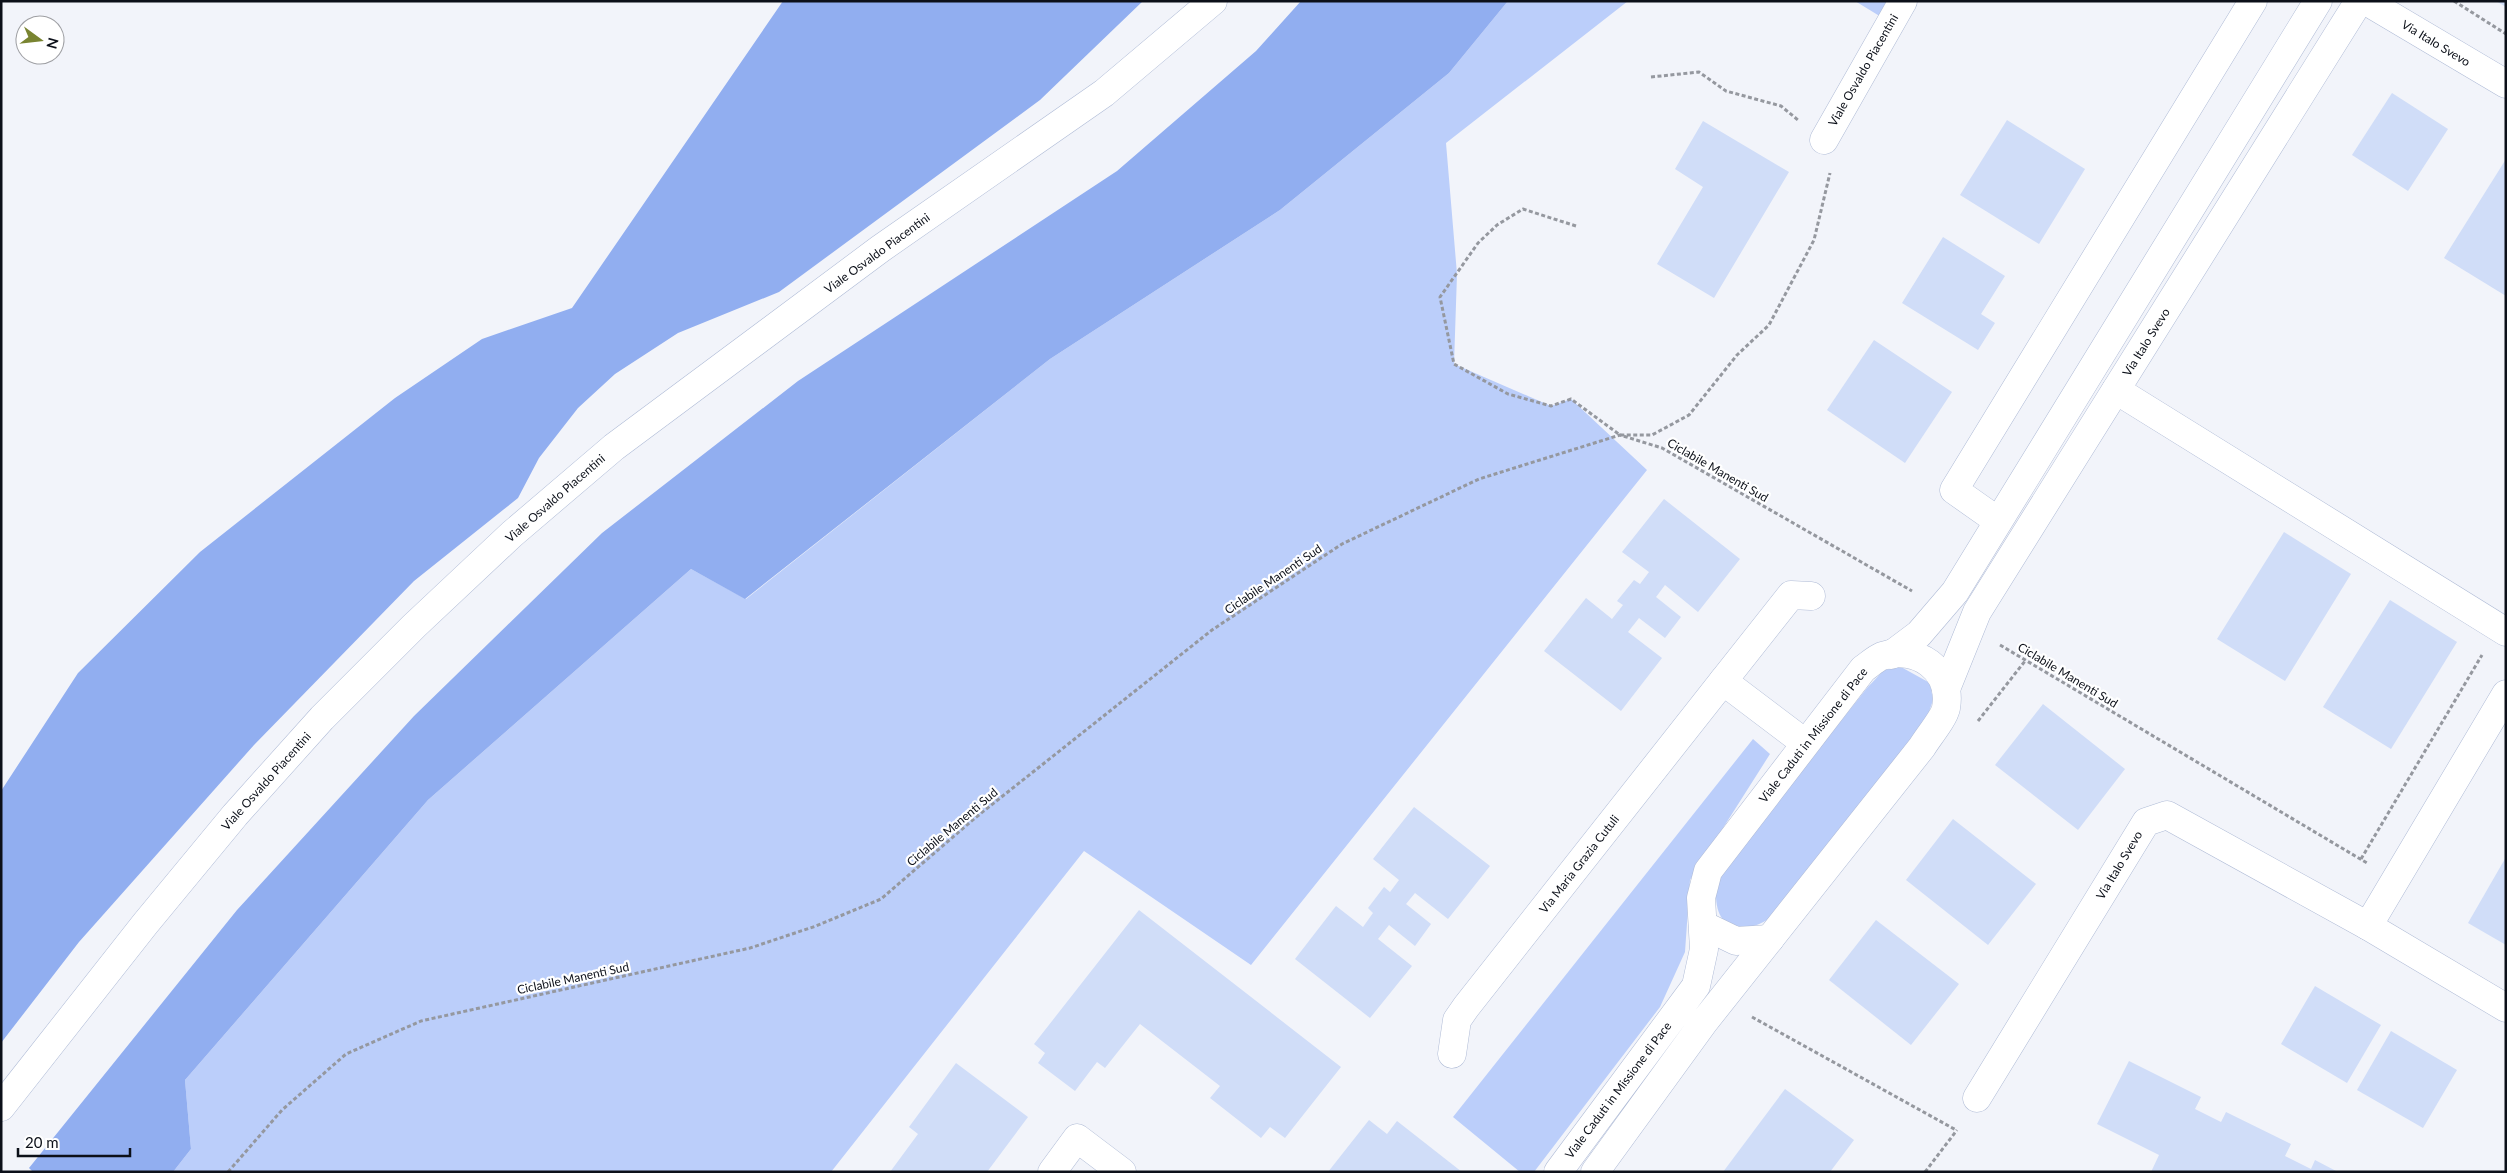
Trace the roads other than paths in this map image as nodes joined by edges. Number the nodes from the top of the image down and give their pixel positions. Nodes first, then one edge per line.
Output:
1 (1213, 1) edge
2 (1903, 1) edge
3 (2254, 1) edge
4 (2318, 1) edge
5 (2359, 1) edge
6 (2366, 1) edge
7 (2506, 84) edge
8 (1824, 140) road end
9 (2116, 390) junction
10 (1998, 521) junction
11 (1811, 596) dead end
12 (2502, 630) edge
13 (1891, 655) junction
14 (1723, 681) junction
15 (1946, 688) junction
16 (2506, 694) edge
17 (1805, 743) junction
18 (1703, 925) junction
19 (2368, 926) junction
20 (1770, 939) junction
21 (2506, 1008) edge
22 (1452, 1054) dead end
23 (1977, 1098) road end
24 (1, 1107) edge
25 (1052, 1172) edge
26 (1122, 1172) edge
27 (1558, 1172) edge
28 (1595, 1172) edge

1 - 24 street, Viale Osvaldo Piacentini
2 - 8 street, Viale Osvaldo Piacentini
3 - 10 street
4 - 10 street
5 - 9 street, Via Italo Svevo
6 - 7 street, Via Italo Svevo
9 - 12 street
9 - 15 street, Via Italo Svevo
10 - 13 street
11 - 14 street, Via Maria Grazia Cutuli
13 - 15 street, Viale Caduti in Missione di Pace
13 - 17 street, Viale Caduti in Missione di Pace
14 - 17 street
14 - 22 street, Via Maria Grazia Cutuli
15 - 20 street
16 - 19 street
17 - 18 street, Viale Caduti in Missione di Pace
18 - 20 street
18 - 27 street, Viale Caduti in Missione di Pace
19 - 21 street, Via Italo Svevo
19 - 23 street, Via Italo Svevo
20 - 28 street
25 - 26 street

